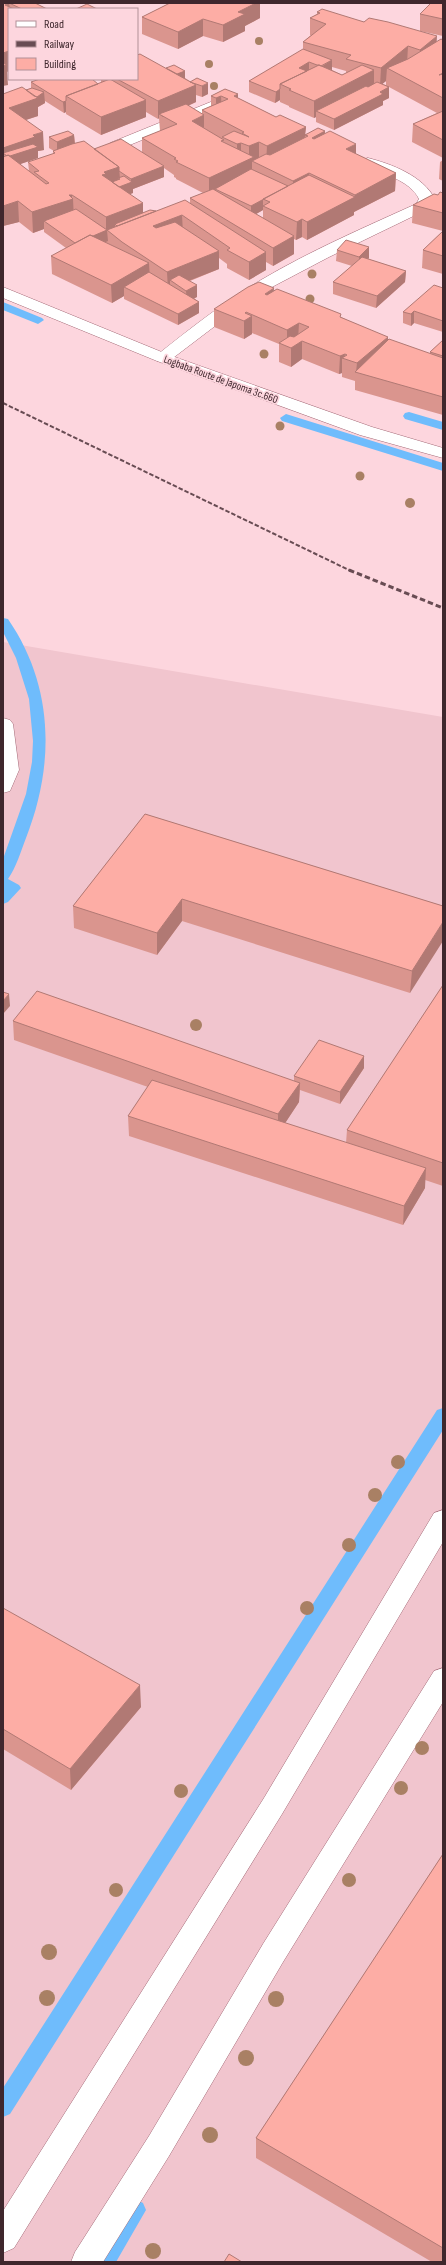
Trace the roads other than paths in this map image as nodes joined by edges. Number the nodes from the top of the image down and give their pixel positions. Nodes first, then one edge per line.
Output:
1 (243, 105) edge
2 (115, 146) edge
3 (358, 158) edge
4 (3, 292) edge
5 (163, 358) junction
6 (443, 453) edge
7 (3, 724) edge
8 (3, 787) edge
9 (443, 1520) edge
10 (443, 1679) edge
11 (3, 2238) edge
12 (86, 2262) edge

1 - 2 street
3 - 5 street
4 - 5 street, Logbaba Route de Japoma 3c.660
5 - 6 street, Logbaba Route de Japoma 3c.660
7 - 8 street
9 - 11 street
10 - 12 street

